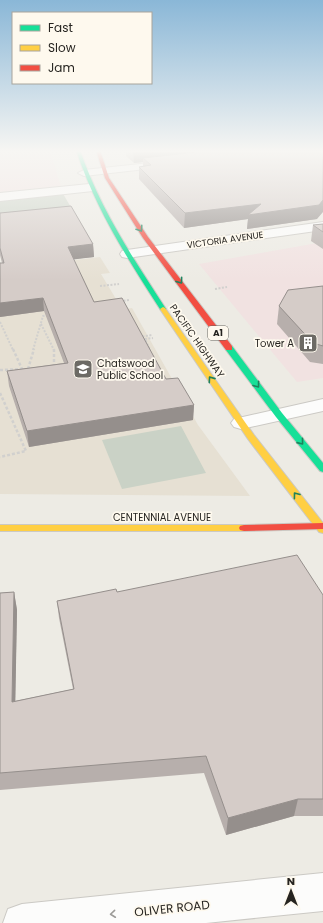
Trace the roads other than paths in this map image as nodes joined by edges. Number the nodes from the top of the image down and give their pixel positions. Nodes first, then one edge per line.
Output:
1 (39, 193) edge
2 (92, 193) edge
3 (117, 193) edge
4 (0, 197) edge
5 (323, 226) edge
6 (156, 250) junction
7 (127, 254) junction
8 (323, 405) edge
9 (280, 415) junction
10 (241, 423) junction
11 (323, 469) edge
12 (322, 527) edge
13 (0, 528) edge
14 (323, 892) edge
15 (22, 923) edge

1 - 4 street
2 - 7 main road, PACIFIC HIGHWAY
3 -> 6 main road, PACIFIC HIGHWAY / A1
5 - 6 street, VICTORIA AVENUE
6 - 7 street, VICTORIA AVENUE
6 -> 9 main road, PACIFIC HIGHWAY / A1
10 -> 7 main road, PACIFIC HIGHWAY
8 - 9 street
9 - 10 street
9 -> 11 main road, PACIFIC HIGHWAY / A1
12 -> 10 main road, PACIFIC HIGHWAY
12 - 13 main road, CENTENNIAL AVENUE
14 -> 15 street, OLIVER ROAD

